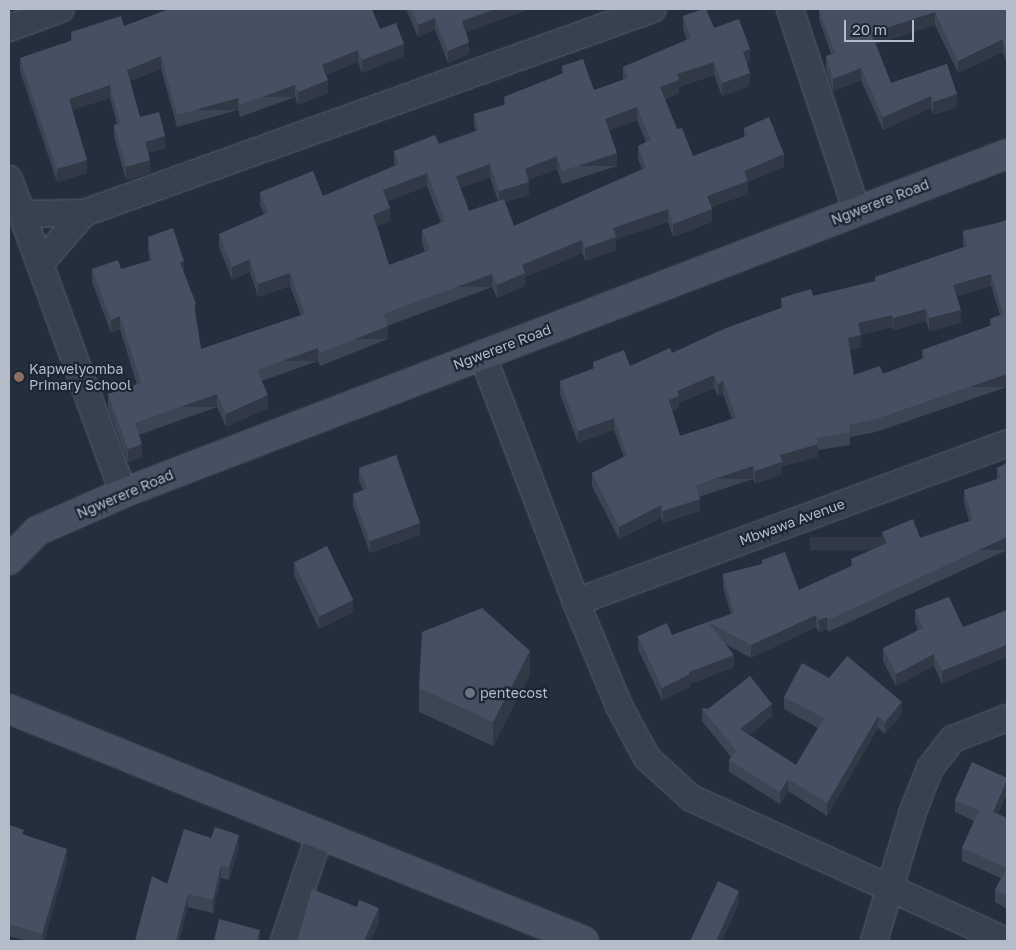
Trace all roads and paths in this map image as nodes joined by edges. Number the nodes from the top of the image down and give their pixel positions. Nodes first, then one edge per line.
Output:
1 (61, 9) edge
2 (653, 9) edge
3 (790, 9) edge
4 (9, 28) edge
5 (1007, 154) edge
6 (9, 179) edge
7 (857, 211) junction
8 (84, 212) junction
9 (21, 214) junction
10 (40, 264) junction
11 (482, 354) junction
12 (1007, 443) edge
13 (123, 492) junction
14 (9, 560) edge
15 (576, 602) junction
16 (9, 709) edge
17 (1007, 718) edge
18 (320, 834) junction
19 (892, 892) junction
20 (284, 941) edge
21 (584, 941) edge
22 (874, 941) edge
23 (1006, 941) edge

1 - 4 street
2 - 8 street
3 - 7 street
5 - 7 street, Ngwerere Road
6 - 9 street
7 - 11 street, Ngwerere Road
8 - 9 street
8 - 10 street
9 - 10 street
10 - 13 street
11 - 13 street, Ngwerere Road
11 - 15 street
12 - 15 street, Mbwawa Avenue
13 - 14 street, Ngwerere Road
15 - 19 street
16 - 18 street
17 - 19 street
18 - 20 street
18 - 21 street
19 - 22 street
19 - 23 street

